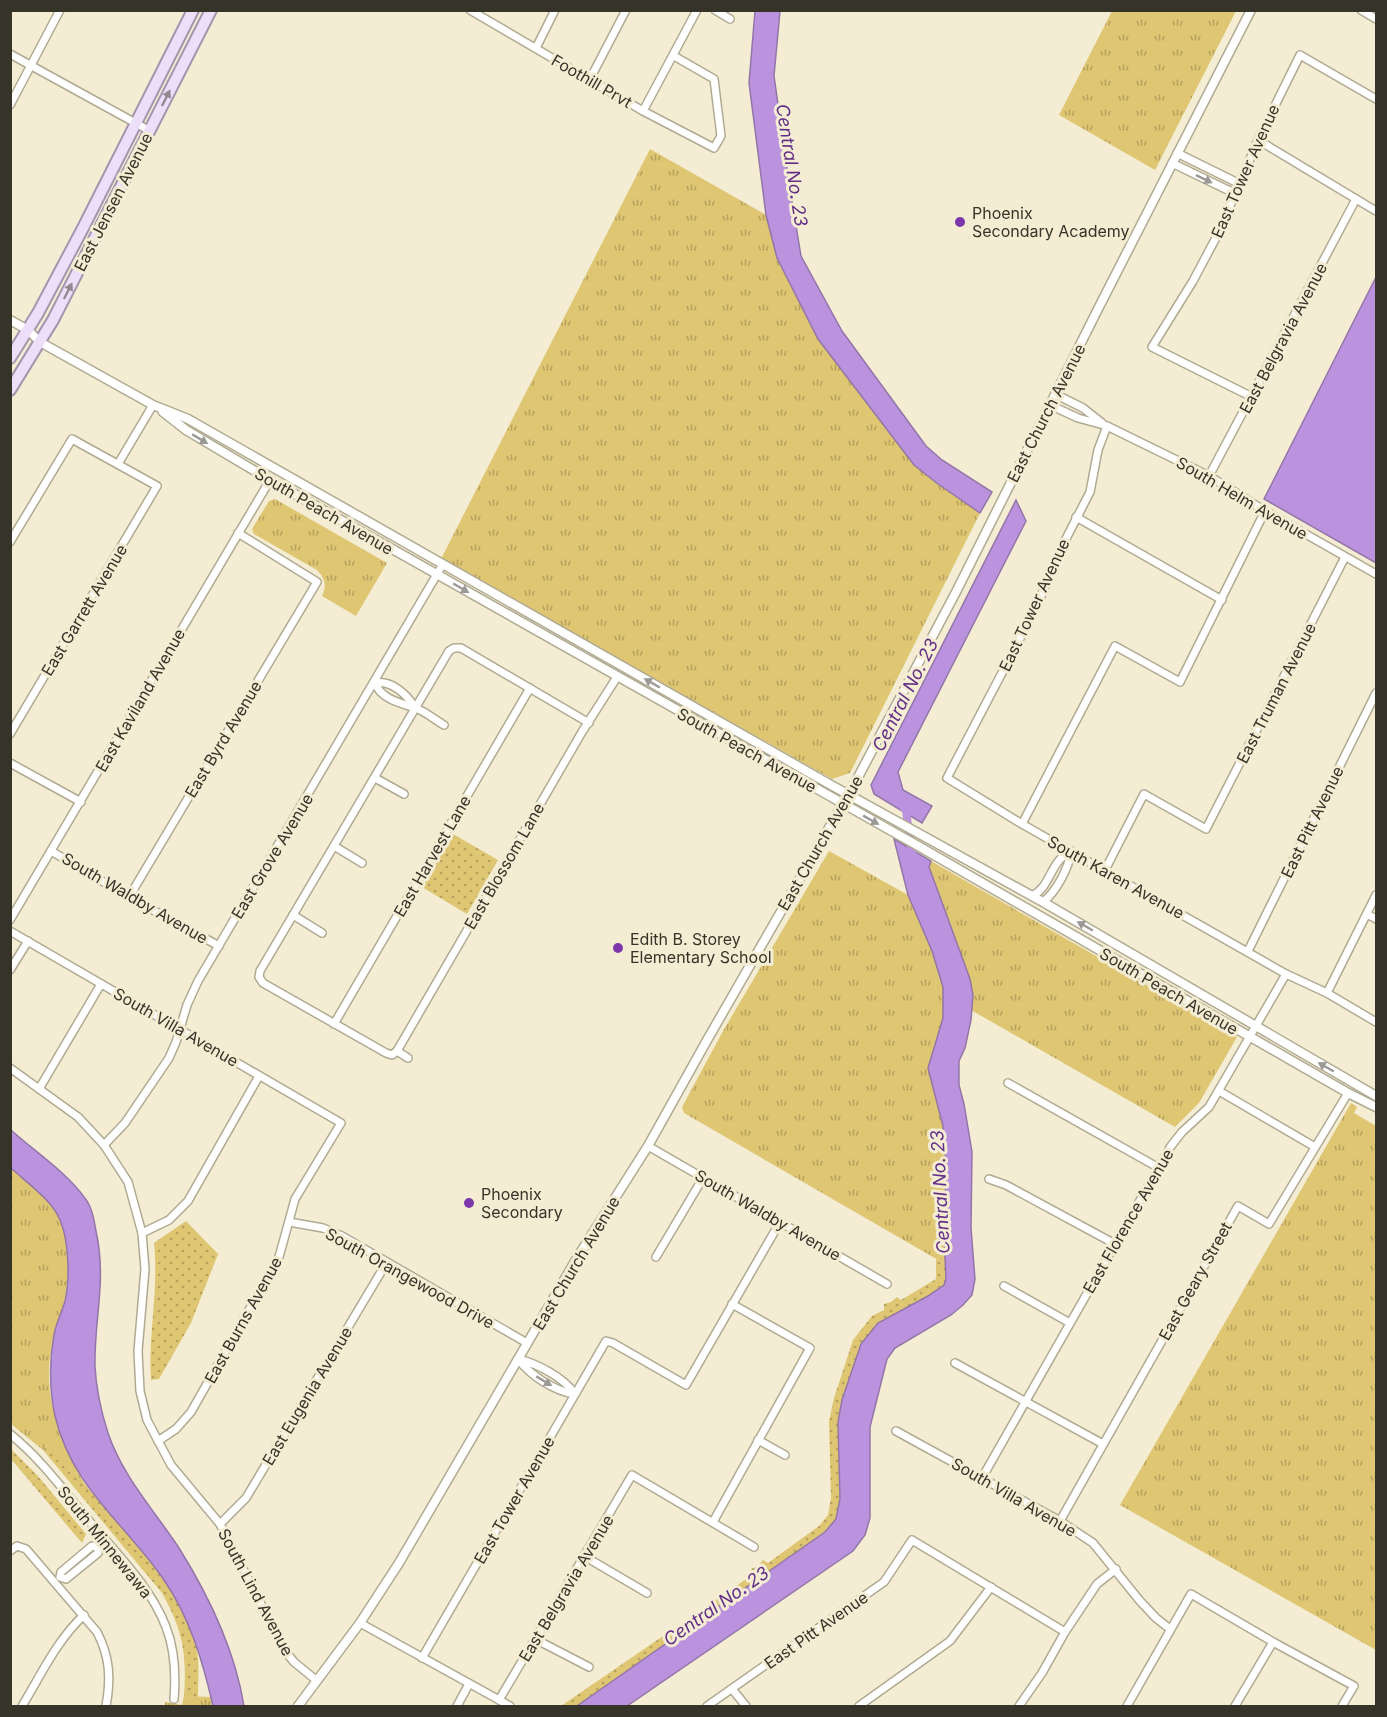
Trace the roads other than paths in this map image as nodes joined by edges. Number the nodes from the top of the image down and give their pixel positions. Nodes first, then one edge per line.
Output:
1 (60, 10) edge
2 (193, 10) edge
3 (211, 10) edge
4 (470, 10) edge
5 (555, 10) edge
6 (626, 10) edge
7 (697, 10) edge
8 (715, 10) edge
9 (1251, 10) edge
10 (1361, 10) edge
11 (484, 14) edge
12 (730, 19) dead end
13 (1377, 19) edge
14 (536, 48) junction
15 (10, 54) edge
16 (674, 56) junction
17 (31, 66) junction
18 (590, 79) junction
19 (1377, 99) edge
20 (10, 105) edge
21 (644, 111) junction
22 (136, 123) junction
23 (150, 130) junction
24 (1258, 140) junction
25 (1177, 153) junction
26 (1172, 163) junction
27 (1240, 184) junction
28 (1236, 194) junction
29 (1356, 199) junction
30 (1377, 211) edge
31 (10, 320) edge
32 (28, 330) junction
33 (40, 342) junction
34 (10, 358) edge
35 (10, 390) edge
36 (1055, 394) junction
37 (1252, 397) junction
38 (153, 405) junction
39 (1050, 405) junction
40 (1107, 426) junction
41 (118, 464) junction
42 (1209, 476) junction
43 (270, 480) junction
44 (1265, 511) junction
45 (1076, 517) junction
46 (238, 533) junction
47 (10, 542) edge
48 (1345, 557) junction
49 (443, 564) junction
50 (1377, 573) edge
51 (437, 574) junction
52 (1222, 600) junction
53 (617, 677) junction
54 (375, 683) junction
55 (395, 688) junction
56 (530, 688) junction
57 (1377, 693) edge
58 (389, 698) junction
59 (657, 700) junction
60 (415, 708) junction
61 (589, 723) junction
62 (444, 725) dead end
63 (10, 734) edge
64 (742, 735) junction
65 (10, 763) edge
66 (375, 778) junction
67 (947, 778) joint
68 (404, 794) dead end
69 (849, 795) junction
70 (81, 802) junction
71 (843, 804) junction
72 (1022, 824) junction
73 (334, 846) junction
74 (51, 850) junction
75 (1071, 851) junction
76 (362, 863) dead end
77 (1106, 870) junction
78 (965, 873) junction
79 (1377, 895) edge
80 (1032, 896) junction
81 (129, 897) junction
82 (1043, 902) junction
83 (1367, 914) junction
84 (293, 915) junction
85 (10, 920) edge
86 (1377, 920) edge
87 (10, 931) edge
88 (322, 933) dead end
89 (28, 941) junction
90 (219, 946) junction
91 (1248, 951) junction
92 (10, 970) edge
93 (1286, 974) junction
94 (100, 984) junction
95 (1327, 993) junction
96 (1377, 1022) edge
97 (334, 1024) junction
98 (1256, 1027) junction
99 (180, 1029) junction
100 (1250, 1038) junction
101 (395, 1053) junction
102 (408, 1058) dead end
103 (10, 1068) edge
104 (259, 1076) junction
105 (1008, 1083) dead end
106 (39, 1089) junction
107 (1219, 1090) junction
108 (1348, 1093) junction
109 (1377, 1096) edge
110 (1377, 1107) edge
111 (341, 1123) joint
112 (104, 1145) junction
113 (648, 1146) junction
114 (1315, 1147) junction
115 (1159, 1168) junction
116 (703, 1178) junction
117 (989, 1179) dead end
118 (289, 1222) junction
119 (780, 1222) junction
120 (142, 1233) junction
121 (1115, 1244) junction
122 (656, 1257) dead end
123 (387, 1262) junction
124 (887, 1284) dead end
125 (1004, 1286) dead end
126 (732, 1304) junction
127 (1070, 1323) junction
128 (527, 1343) junction
129 (518, 1359) junction
130 (955, 1362) dead end
131 (575, 1394) junction
132 (1026, 1400) junction
133 (896, 1431) dead end
134 (10, 1434) edge
135 (758, 1440) junction
136 (158, 1441) junction
137 (1103, 1444) junction
138 (785, 1455) dead end
139 (982, 1478) junction
140 (1060, 1521) junction
141 (713, 1522) junction
142 (220, 1524) junction
143 (106, 1540) junction
144 (754, 1546) dead end
145 (14, 1548) edge
146 (584, 1556) junction
147 (1116, 1569) junction
148 (58, 1580) junction
149 (991, 1587) junction
150 (647, 1593) dead end
151 (84, 1615) junction
152 (360, 1623) junction
153 (1170, 1629) junction
154 (1065, 1632) junction
155 (535, 1639) junction
156 (1273, 1642) junction
157 (422, 1658) junction
158 (589, 1667) dead end
159 (316, 1680) junction
160 (469, 1684) junction
161 (732, 1689) junction
162 (174, 1699) dead end
163 (499, 1700) junction
164 (22, 1707) edge
165 (106, 1707) edge
166 (298, 1707) edge
167 (456, 1707) edge
168 (510, 1707) edge
169 (706, 1707) edge
170 (746, 1707) edge
171 (859, 1707) edge
172 (1019, 1707) edge
173 (1127, 1707) edge
174 (1235, 1707) edge
175 (1342, 1707) edge

1 - 17 street
2 - 22 main road, East Jensen Avenue
23 -> 3 main road, East Jensen Avenue
4 - 11 street, Foothill Prvt
5 - 14 street
6 - 18 street
7 - 16 street
8 - 12 street
9 - 25 street, East Church Avenue
10 - 13 street
11 - 14 street, Foothill Prvt
14 - 18 street, Foothill Prvt
15 - 17 street
16 - 21 street
16 - 21 street, Foothill Prvt
17 - 20 street
17 - 22 street
18 - 21 street, Foothill Prvt
19 - 24 street, East Tower Avenue
22 - 23 street
22 - 32 main road, East Jensen Avenue
33 -> 23 main road, East Jensen Avenue
24 - 27 street, East Tower Avenue
24 - 29 street
25 - 26 street, East Church Avenue
25 - 27 street
26 -> 28 street
26 - 36 street, East Church Avenue
27 - 28 street, East Tower Avenue
28 - 37 street, East Tower Avenue
29 - 30 street
29 - 37 street, East Belgravia Avenue
31 - 32 street, South Peach Avenue
32 - 33 street, South Peach Avenue
32 - 34 main road, East Jensen Avenue
33 - 35 main road, East Jensen Avenue
33 - 38 street, South Peach Avenue
36 - 39 street, East Church Avenue
36 - 40 street, South Helm Avenue
37 - 42 street, East Belgravia Avenue
38 - 41 street
38 -> 43 street, South Peach Avenue
38 - 49 street, South Peach Avenue
39 - 40 street, South Helm Avenue
39 - 69 street, East Church Avenue
40 - 42 street, South Helm Avenue
40 - 45 street, East Tower Avenue
41 - 47 street
41 - 63 street, East Garrett Avenue
42 - 44 street, South Helm Avenue
43 - 46 street, East Kaviland Avenue
43 - 51 street, South Peach Avenue
44 - 48 street, South Helm Avenue
44 - 52 street
45 - 52 street
45 - 67 street, East Tower Avenue
46 - 70 street, East Kaviland Avenue
46 - 81 street, East Byrd Avenue
48 - 50 street, South Helm Avenue
48 - 77 street, East Truman Avenue
49 - 51 street, East Grove Avenue
64 -> 49 street, South Peach Avenue
51 -> 53 street, South Peach Avenue
51 - 54 street, East Grove Avenue
52 - 72 street
53 - 59 street, South Peach Avenue
53 - 61 street, East Blossom Lane
54 - 55 street
54 - 58 street
54 - 90 street, East Grove Avenue
55 - 58 street
55 - 60 street
56 - 60 street
56 - 61 street
56 - 97 street, East Harvest Lane
57 - 91 street, East Pitt Avenue
58 - 60 street
59 - 64 street
59 - 71 street, South Peach Avenue
60 - 62 street
60 - 66 street
61 - 101 street, East Blossom Lane
64 - 69 street, South Peach Avenue
65 - 70 street
66 - 68 street
66 - 73 street
67 - 72 street, South Karen Avenue
69 - 71 street, East Church Avenue
69 - 80 street, South Peach Avenue
70 - 74 street, East Kaviland Avenue
71 -> 78 street, South Peach Avenue
71 - 113 street, East Church Avenue
72 - 75 street, South Karen Avenue
73 - 76 street
73 - 84 street
74 - 81 street, South Waldby Avenue
74 - 85 street, East Kaviland Avenue
75 - 77 street, South Karen Avenue
75 - 80 street
75 - 82 street
77 - 91 street, South Karen Avenue
78 - 82 street
78 - 100 street, South Peach Avenue
79 - 83 street
80 - 82 street, South Peach Avenue
81 - 90 street, South Waldby Avenue
98 -> 82 street, South Peach Avenue
83 - 86 street
83 - 95 street
84 - 88 street
84 - 97 street
87 - 89 street, South Villa Avenue
89 - 92 street
89 - 94 street, South Villa Avenue
90 - 99 street, East Grove Avenue
91 - 93 street, South Karen Avenue
93 - 95 street, South Karen Avenue
93 - 98 street, East Florence Avenue
94 - 99 street, South Villa Avenue
94 - 106 street
95 - 96 street, South Karen Avenue
97 - 101 street
98 - 100 street, East Florence Avenue
109 -> 98 street, South Peach Avenue
99 - 104 street, South Villa Avenue
99 - 112 street, East Grove Avenue
100 - 107 street, East Florence Avenue
100 - 108 street, South Peach Avenue
101 - 102 street
103 - 106 street, South Lind Avenue
104 - 111 street, South Villa Avenue
104 - 120 street
105 - 115 street
106 - 112 street, South Lind Avenue
107 - 114 street
107 - 115 street, East Florence Avenue
108 - 110 street, South Peach Avenue
108 - 114 street, East Geary Street
111 - 118 street, East Burns Avenue
112 - 120 street, South Lind Avenue
113 - 116 street, South Waldby Avenue
113 - 128 street, East Church Avenue
114 - 137 street, East Geary Street
115 - 121 street, East Florence Avenue
116 - 119 street, South Waldby Avenue
116 - 122 street
117 - 121 street
118 - 123 street, South Orangewood Drive
118 - 136 street, East Burns Avenue
119 - 124 street, South Waldby Avenue
119 - 126 street
120 - 136 street, South Lind Avenue
121 - 127 street, East Florence Avenue
123 - 128 street, South Orangewood Drive
123 - 142 street, East Eugenia Avenue
125 - 127 street
126 - 131 street, East Tower Avenue
126 - 135 street
127 - 132 street, East Florence Avenue
128 - 129 street, East Church Avenue
129 - 131 street
129 - 152 street, East Church Avenue
130 - 132 street
131 - 157 street, East Tower Avenue
132 - 137 street
132 - 139 street, East Florence Avenue
133 - 139 street, South Villa Avenue
134 - 143 street, South Minnewawa
135 - 138 street
135 - 141 street
136 - 142 street, South Lind Avenue
137 - 140 street, East Geary Street
139 - 140 street, South Villa Avenue
140 - 147 street, South Villa Avenue
141 - 144 street
141 - 146 street, East Belgravia Avenue
142 - 159 street, South Lind Avenue
143 - 148 street
143 - 162 street, South Minnewawa
145 - 148 street
146 - 150 street
146 - 155 street, East Belgravia Avenue
147 - 153 street, South Villa Avenue
147 - 154 street
148 - 151 street
149 - 154 street
149 - 161 street, East Pitt Avenue
149 - 171 street
151 - 164 street
151 - 165 street
152 - 157 street
152 - 159 street, East Church Avenue
153 - 156 street
153 - 173 street
154 - 172 street
155 - 158 street
155 - 163 street, East Belgravia Avenue
156 - 174 street
156 - 175 street
157 - 160 street
159 - 166 street, East Church Avenue
160 - 163 street
160 - 167 street
161 - 169 street, East Pitt Avenue
161 - 170 street
163 - 168 street

